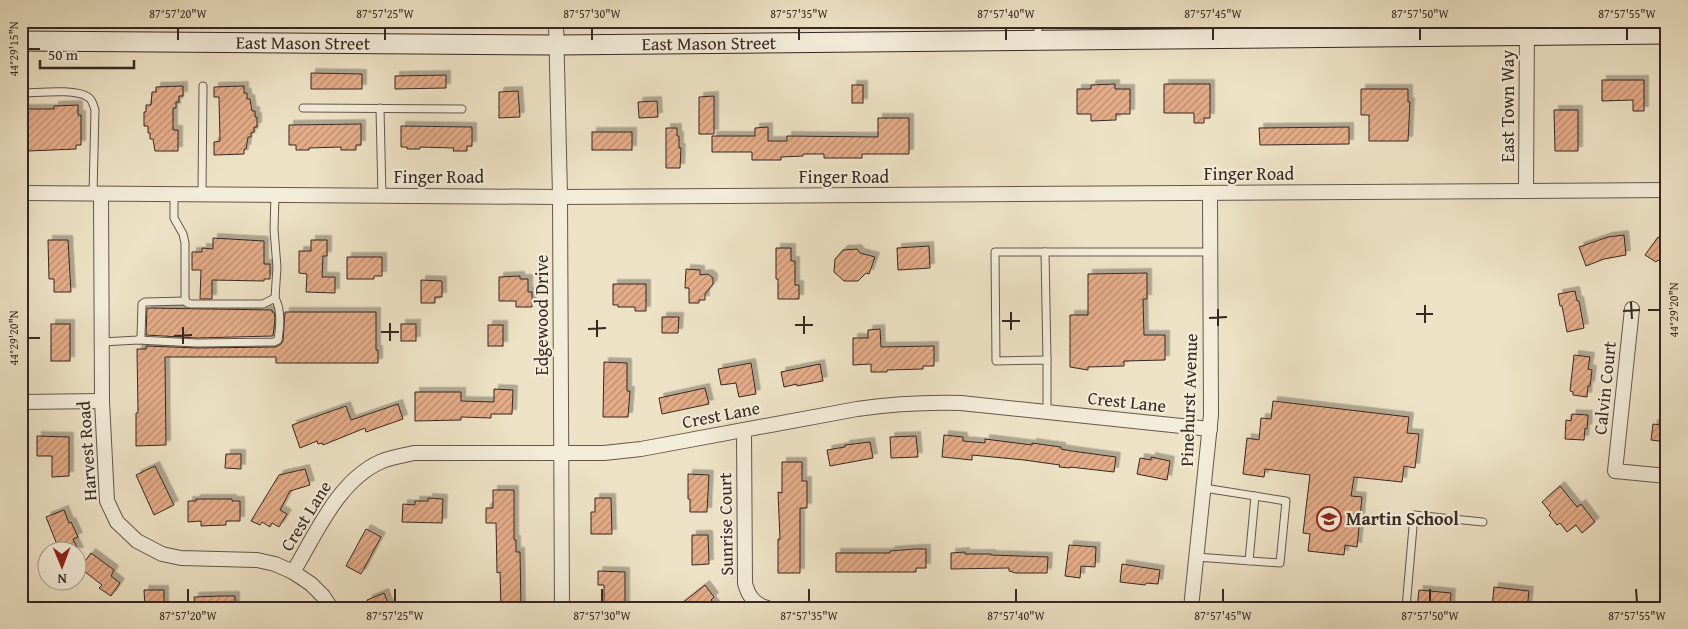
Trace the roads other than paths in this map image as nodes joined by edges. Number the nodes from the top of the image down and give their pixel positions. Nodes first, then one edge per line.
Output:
1 (556, 21) edge
2 (1038, 21) edge
3 (1527, 28) edge
4 (1667, 34) edge
5 (1038, 40) junction
6 (21, 41) edge
7 (557, 45) junction
8 (203, 86) dead end
9 (21, 93) edge
10 (303, 108) dead end
11 (380, 108) junction
12 (462, 109) dead end
13 (1667, 190) edge
14 (1526, 191) junction
15 (21, 193) edge
16 (1210, 193) junction
17 (97, 194) junction
18 (174, 194) junction
19 (202, 194) junction
20 (274, 195) junction
21 (382, 196) junction
22 (560, 197) junction
23 (1045, 252) junction
24 (1210, 252) junction
25 (275, 298) junction
26 (186, 302) junction
27 (1632, 309) dead end
28 (138, 340) junction
29 (102, 342) junction
30 (1047, 360) junction
31 (102, 401) junction
32 (21, 402) edge
33 (1047, 412) junction
34 (1210, 429) junction
35 (744, 430) junction
36 (561, 454) junction
37 (1667, 476) edge
38 (1204, 488) junction
39 (1255, 496) junction
40 (1483, 522) dead end
41 (1196, 557) junction
42 (1249, 561) junction
43 (293, 572) junction
44 (331, 608) edge
45 (562, 608) edge
46 (767, 608) edge
47 (1191, 608) edge
48 (1406, 608) edge

1 - 7 street, Edgewood Drive
2 - 5 lane
3 - 4 main road, East Mason Street
3 - 5 main road, East Mason Street
3 - 14 street, East Town Way
5 - 7 main road, East Mason Street
6 - 7 main road, East Mason Street
7 - 22 street, Edgewood Drive
8 - 19 lane
9 - 17 lane
10 - 11 lane
11 - 12 lane
11 - 21 lane
13 - 14 street, Finger Road
14 - 16 street, Finger Road
15 - 17 street, Finger Road
16 - 22 street, Finger Road
16 - 24 street, Pinehurst Avenue
17 - 18 street, Finger Road
17 - 29 street, Harvest Road
18 - 19 street, Finger Road
18 - 26 lane
19 - 20 street, Finger Road
20 - 21 street, Finger Road
20 - 25 lane
21 - 22 street, Finger Road
22 - 36 street, Edgewood Drive
23 - 24 lane
23 - 30 lane
23 - 30 lane
24 - 34 street, Pinehurst Avenue
25 - 26 lane
25 - 28 lane
26 - 28 lane
27 - 37 street, Calvin Court
28 - 29 lane
29 - 31 street, Harvest Road
30 - 33 lane
31 - 32 street
31 - 43 street, Harvest Road
33 - 34 street, Crest Lane
33 - 35 street, Crest Lane
34 - 38 street, Pinehurst Avenue
35 - 36 street, Crest Lane
35 - 46 street, Sunrise Court
36 - 43 street, Crest Lane
36 - 45 street, Edgewood Drive
38 - 39 lane
38 - 41 street, Pinehurst Avenue
39 - 42 lane
39 - 42 lane
40 - 48 lane
41 - 42 lane
41 - 47 street, Pinehurst Avenue
43 - 44 street, Harvest Road

